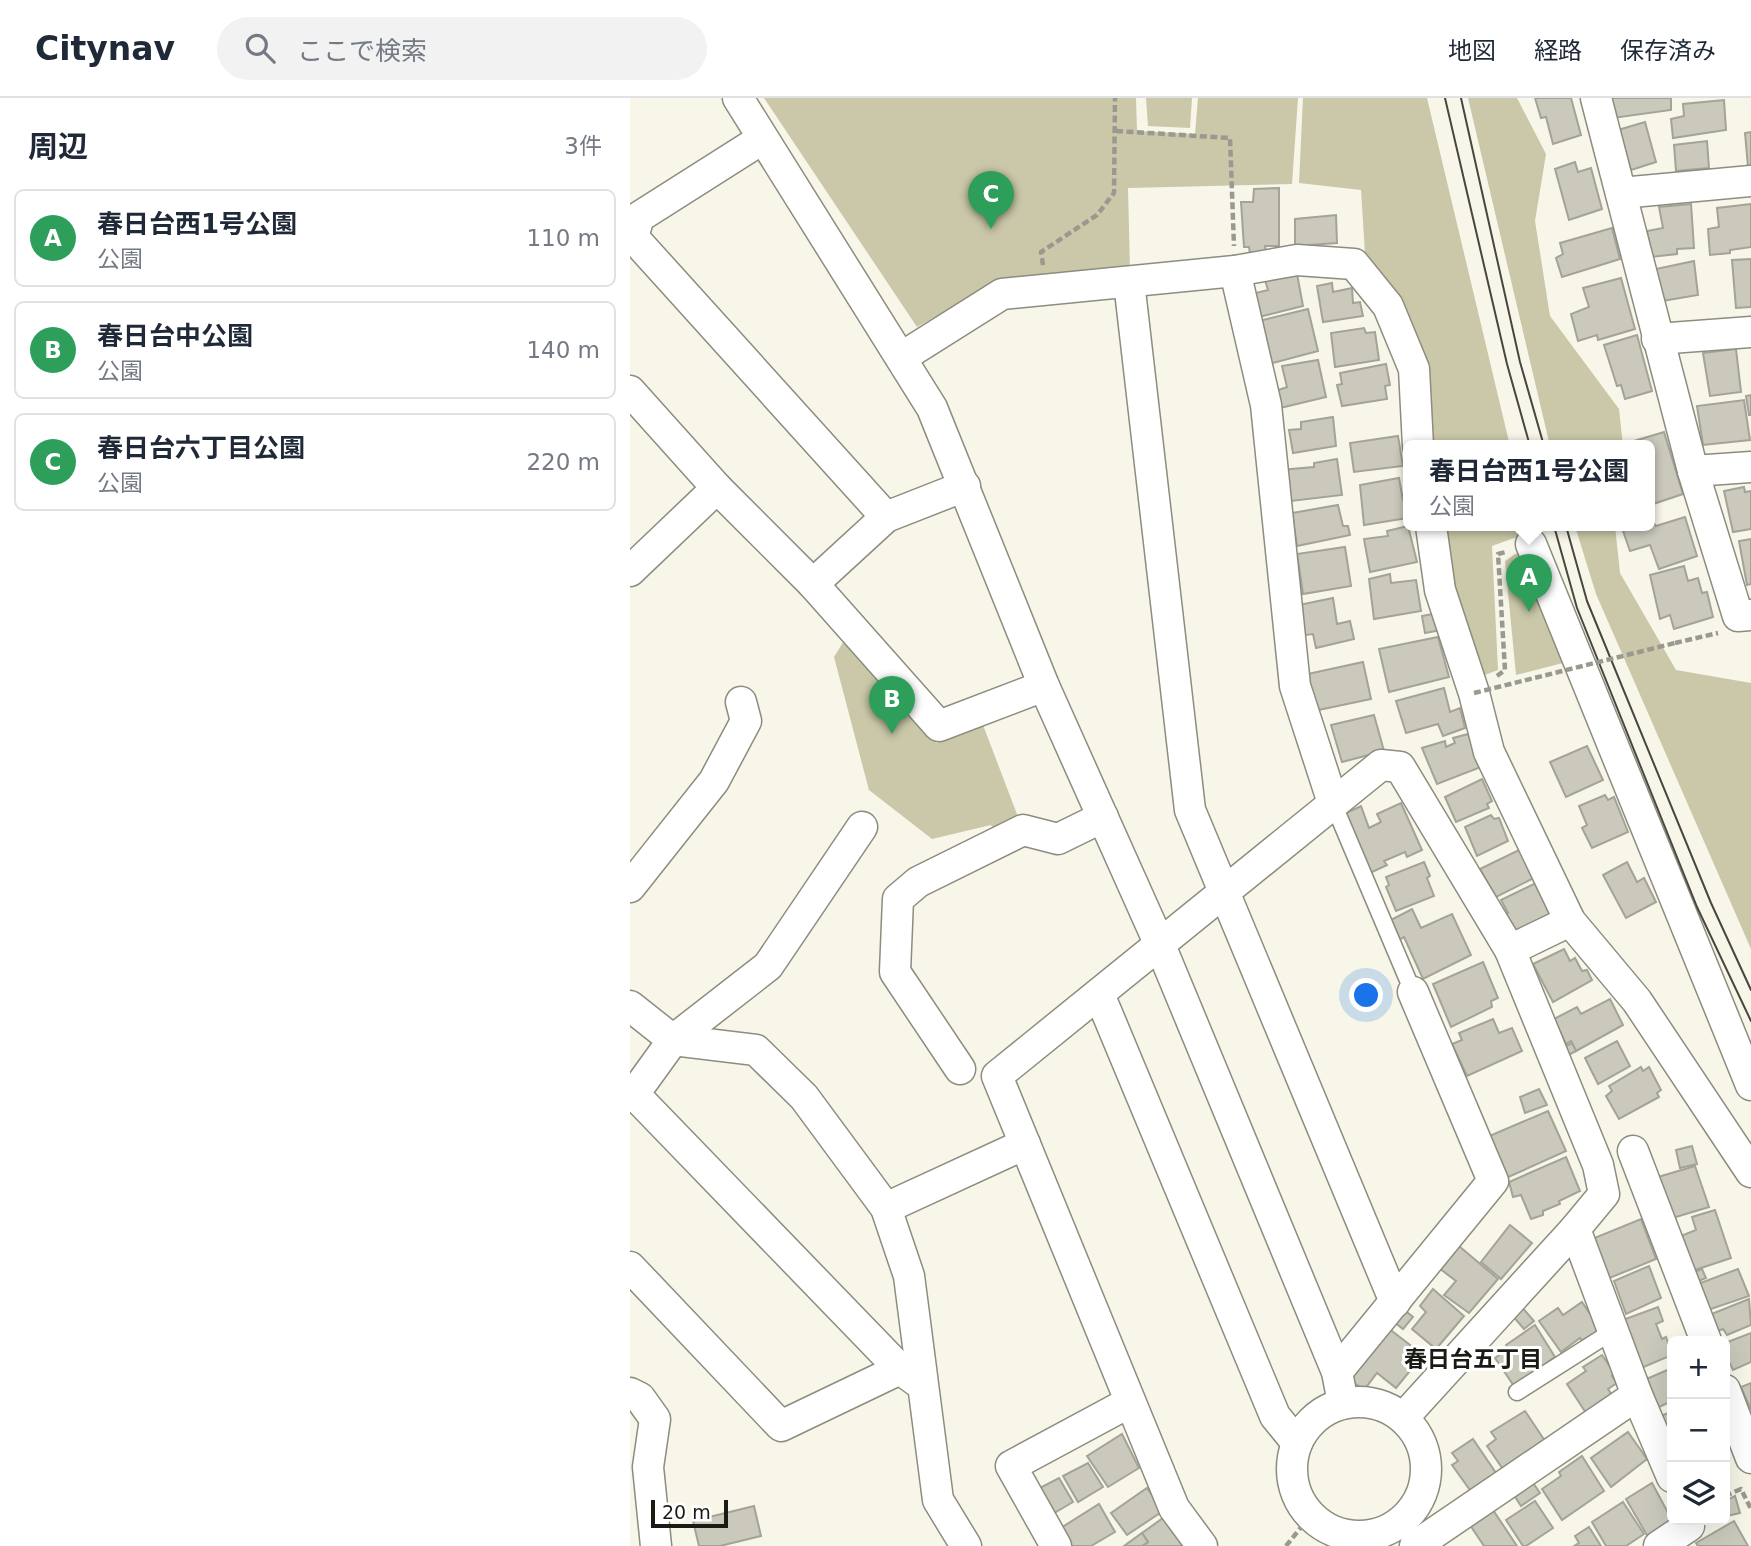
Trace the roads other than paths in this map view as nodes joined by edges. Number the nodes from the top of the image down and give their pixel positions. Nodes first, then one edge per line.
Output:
1 (738, 98) edge
2 (1595, 98) edge
3 (762, 139) junction
4 (1751, 181) edge
5 (1621, 193) junction
6 (1235, 271) junction
7 (1129, 282) junction
8 (1751, 332) edge
9 (1657, 339) junction
10 (902, 357) junction
11 (630, 391) edge
12 (1418, 440) edge
13 (1751, 467) edge
14 (1693, 471) junction
15 (965, 485) junction
16 (717, 488) junction
17 (886, 517) junction
18 (1431, 531) edge
19 (1531, 544) road end
20 (630, 571) edge
21 (813, 584) junction
22 (1744, 615) edge
23 (1044, 686) junction
24 (741, 702) dead end
25 (1333, 803) junction
26 (1103, 817) junction
27 (862, 827) dead end
28 (630, 887) edge
29 (1223, 892) junction
30 (1570, 920) junction
31 (1160, 945) junction
32 (1510, 950) junction
33 (1413, 992) joint
34 (1099, 994) junction
35 (630, 1006) edge
36 (673, 1040) junction
37 (960, 1069) dead end
38 (1751, 1085) edge
39 (1025, 1143) junction
40 (1633, 1151) dead end
41 (1751, 1172) edge
42 (886, 1208) junction
43 (1575, 1229) junction
44 (630, 1267) edge
45 (1395, 1302) junction
46 (1613, 1331) junction
47 (1704, 1336) edge
48 (1337, 1372) junction
49 (911, 1377) junction
50 (1517, 1392) dead end
51 (630, 1393) edge
52 (1637, 1395) junction
53 (1728, 1399) edge
54 (1129, 1402) junction
55 (1343, 1404) junction
56 (1403, 1418) junction
57 (1297, 1443) junction
58 (1751, 1458) edge
59 (1667, 1465) edge
60 (639, 1466) edge
61 (1689, 1525) edge
62 (1398, 1537) edge
63 (656, 1546) edge
64 (966, 1546) edge
65 (1056, 1546) edge
66 (1202, 1546) edge
67 (1415, 1546) edge
68 (1659, 1546) edge

1 - 3 street
2 - 5 street
3 - 10 street
3 - 17 street
4 - 5 street
5 - 9 street
6 - 7 street
6 - 12 street
6 - 25 street
7 - 10 street
7 - 29 street
8 - 9 street
9 - 14 street
10 - 15 street
11 - 16 street
13 - 14 street
14 - 22 street
15 - 17 street
15 - 23 street
16 - 20 street
16 - 21 street
17 - 21 street
18 - 30 street
19 - 38 street
21 - 23 street
23 - 26 street
24 - 28 street
25 - 29 street
25 - 32 street
25 - 33 lane
26 - 31 street
26 - 37 street
27 - 36 street
29 - 31 street
29 - 45 street
30 - 32 street
30 - 41 street
31 - 34 street
31 - 48 street
32 - 43 street
33 - 45 street
34 - 39 street
34 - 57 street
35 - 36 street
36 - 42 street
36 - 49 street
39 - 42 street
39 - 54 street
40 - 47 street
42 - 49 street
43 - 46 street
43 - 56 street
44 - 49 street
45 - 48 street
46 - 50 lane
46 - 52 street
48 - 55 street
49 - 64 street
51 - 60 street
52 - 59 street
52 - 67 street
53 - 58 street
54 - 65 street
54 - 66 street
55 - 56 street
55 - 57 street
56 - 62 street
57 - 62 street
60 - 63 street
61 - 68 street

